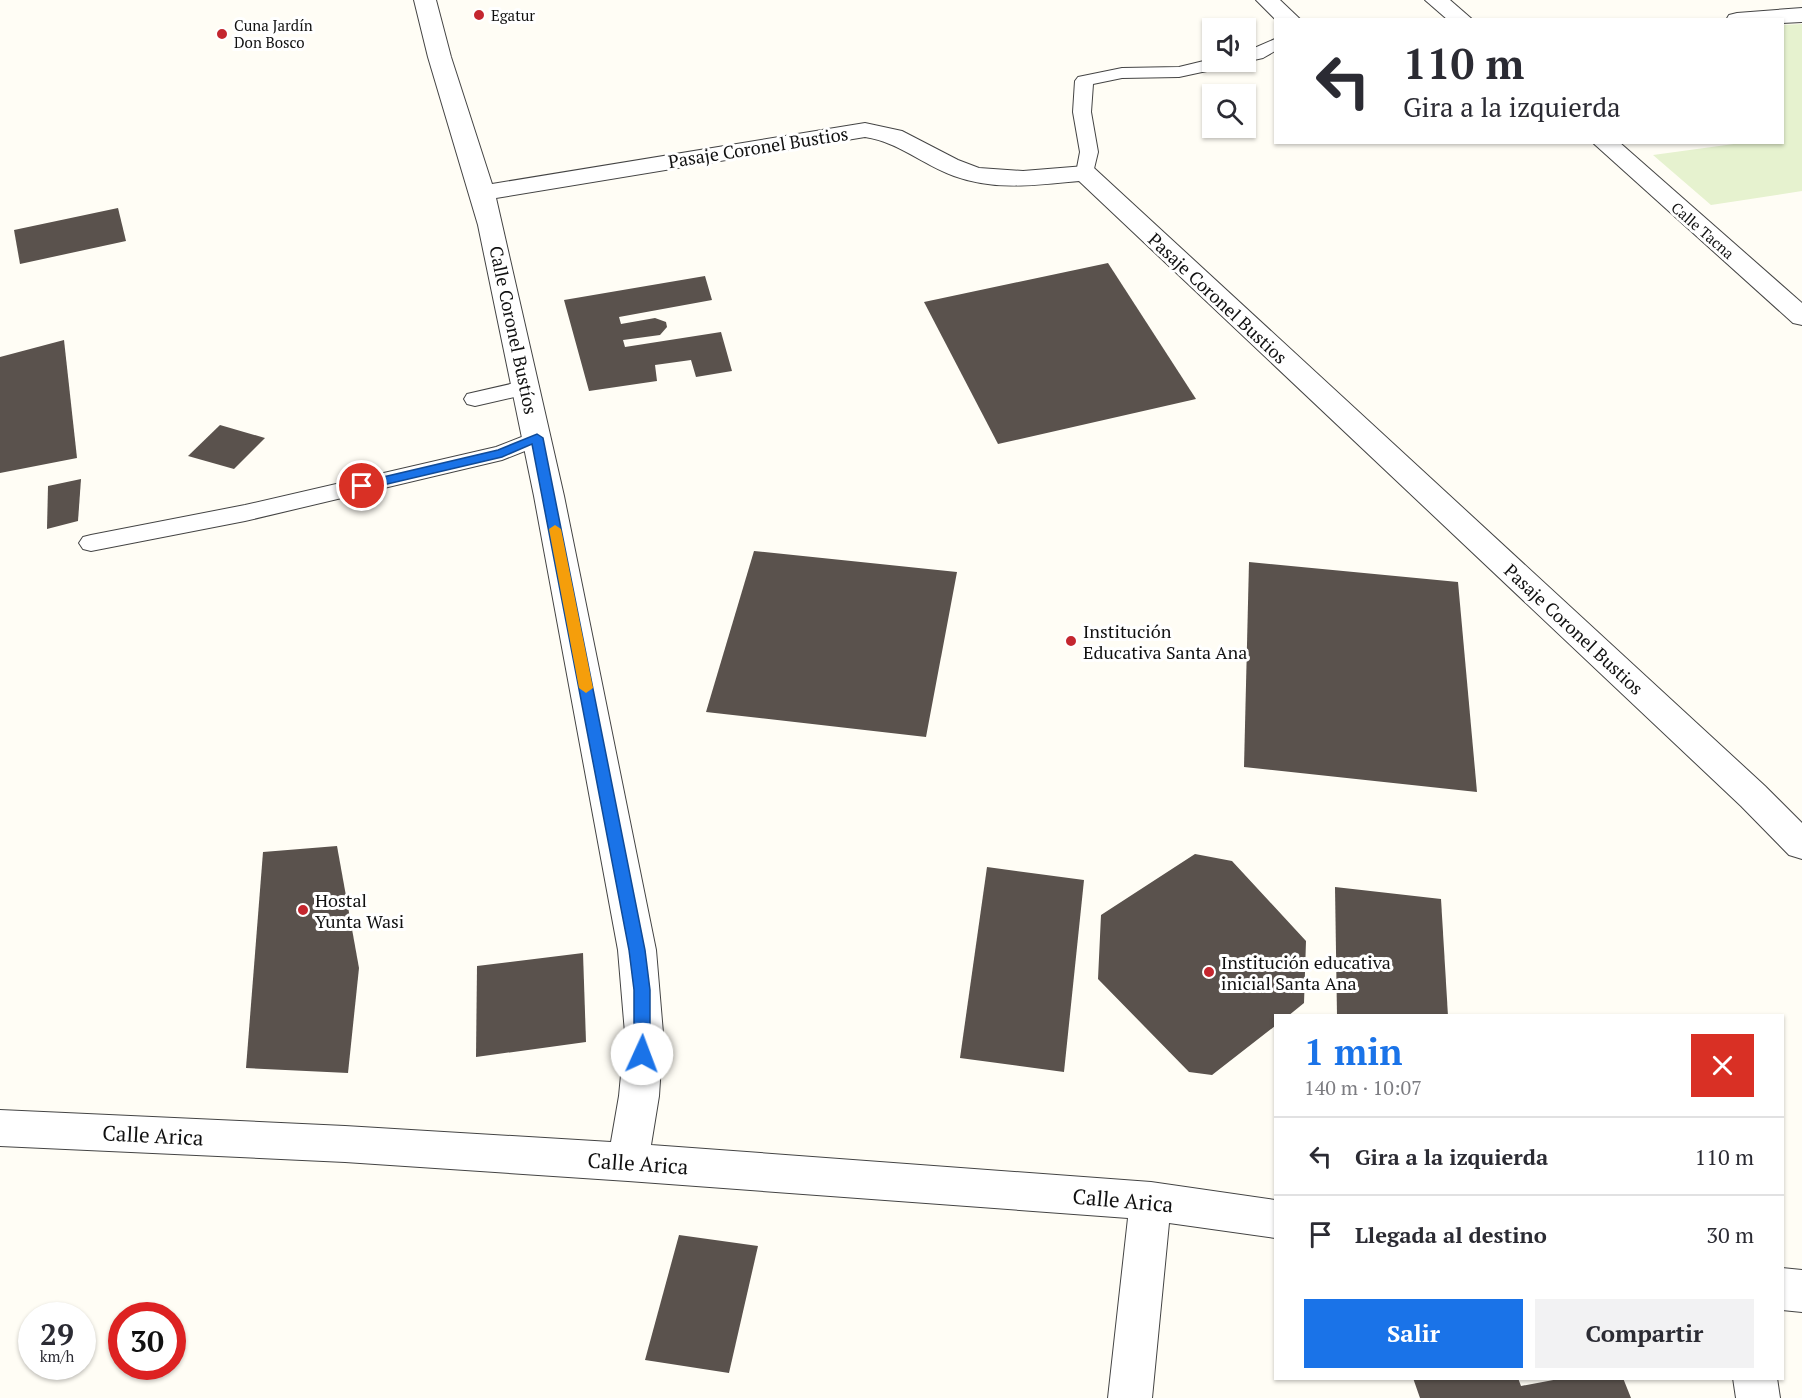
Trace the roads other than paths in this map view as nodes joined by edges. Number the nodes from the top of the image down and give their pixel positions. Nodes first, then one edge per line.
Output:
1 (425, 0) edge
2 (1267, 0) edge
3 (1436, 0) edge
4 (1802, 15) edge
5 (1288, 18) edge
6 (1459, 18) edge
7 (1763, 18) edge
8 (1274, 45) edge
9 (1256, 54) edge
10 (1202, 67) edge
11 (1606, 144) edge
12 (1085, 174) junction
13 (483, 193) junction
14 (1802, 317) edge
15 (528, 387) junction
16 (475, 399) dead end
17 (537, 438) junction
18 (91, 543) dead end
19 (1802, 845) edge
20 (0, 1128) edge
21 (628, 1162) junction
22 (1151, 1201) junction
23 (1274, 1218) edge
24 (1784, 1289) edge
25 (1802, 1291) edge
26 (1755, 1380) edge
27 (1130, 1398) edge
28 (1758, 1398) edge

1 - 13 street, Calle Coronel Bustíos
2 - 5 street
3 - 6 street
4 - 7 street
8 - 9 lane
10 - 12 lane
11 - 14 street, Calle Tacna
12 - 13 street, Pasaje Coronel Bustios
12 - 19 street, Pasaje Coronel Bustios
13 - 15 street, Calle Coronel Bustíos
15 - 16 lane
15 - 17 street, Calle Coronel Bustíos
17 - 18 lane
17 - 21 street, Calle Coronel Bustíos
20 - 21 street, Calle Arica
21 - 22 street, Calle Arica
22 - 23 street, Calle Arica
22 - 27 street
24 - 25 street
26 - 28 street

